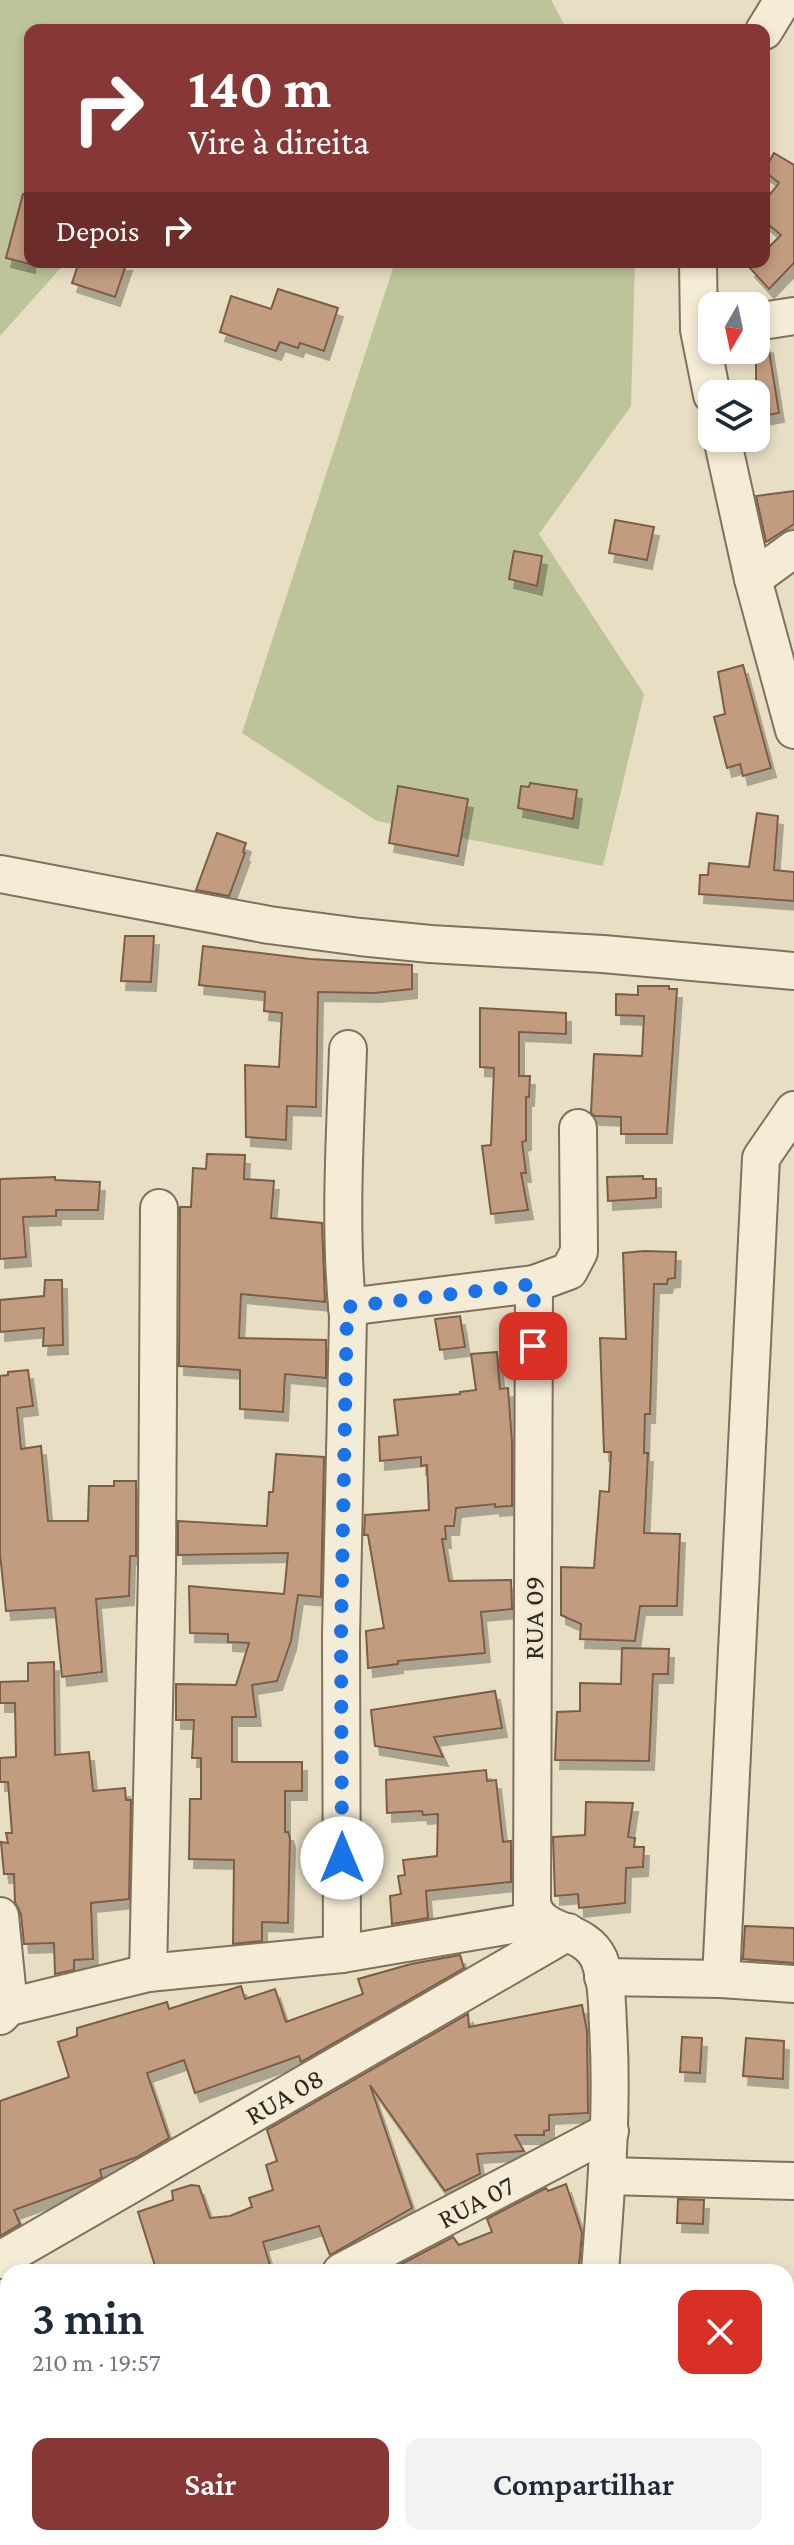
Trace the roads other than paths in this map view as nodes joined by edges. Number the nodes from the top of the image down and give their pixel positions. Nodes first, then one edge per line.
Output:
1 (699, 268) edge
2 (701, 292) edge
3 (794, 316) edge
4 (770, 320) edge
5 (725, 452) edge
6 (794, 549) edge
7 (753, 579) junction
8 (794, 730) edge
9 (0, 874) edge
10 (794, 971) edge
11 (348, 1049) dead end
12 (794, 1110) edge
13 (578, 1128) dead end
14 (159, 1208) dead end
15 (534, 1284) junction
16 (347, 1307) junction
17 (0, 1916) edge
18 (554, 1926) junction
19 (342, 1954) junction
20 (148, 1973) junction
21 (603, 1977) junction
22 (721, 1979) junction
23 (794, 1984) edge
24 (4, 2011) edge
25 (610, 2131) junction
26 (607, 2176) junction
27 (794, 2181) edge
28 (0, 2260) edge
29 (356, 2264) edge
30 (601, 2264) edge

1 - 2 street
3 - 4 street
5 - 7 street
6 - 7 street
7 - 8 street
9 - 10 street
11 - 16 street
12 - 22 street
13 - 15 street
14 - 20 street
15 - 16 street
15 - 18 street, RUA 09
16 - 19 street
17 - 24 street
18 - 19 street
18 - 21 street
18 - 28 street, RUA 08
19 - 20 street
20 - 24 street
21 - 22 street
21 - 25 street
22 - 23 street
25 - 26 street
25 - 29 street, RUA 07
26 - 27 street
26 - 30 street

